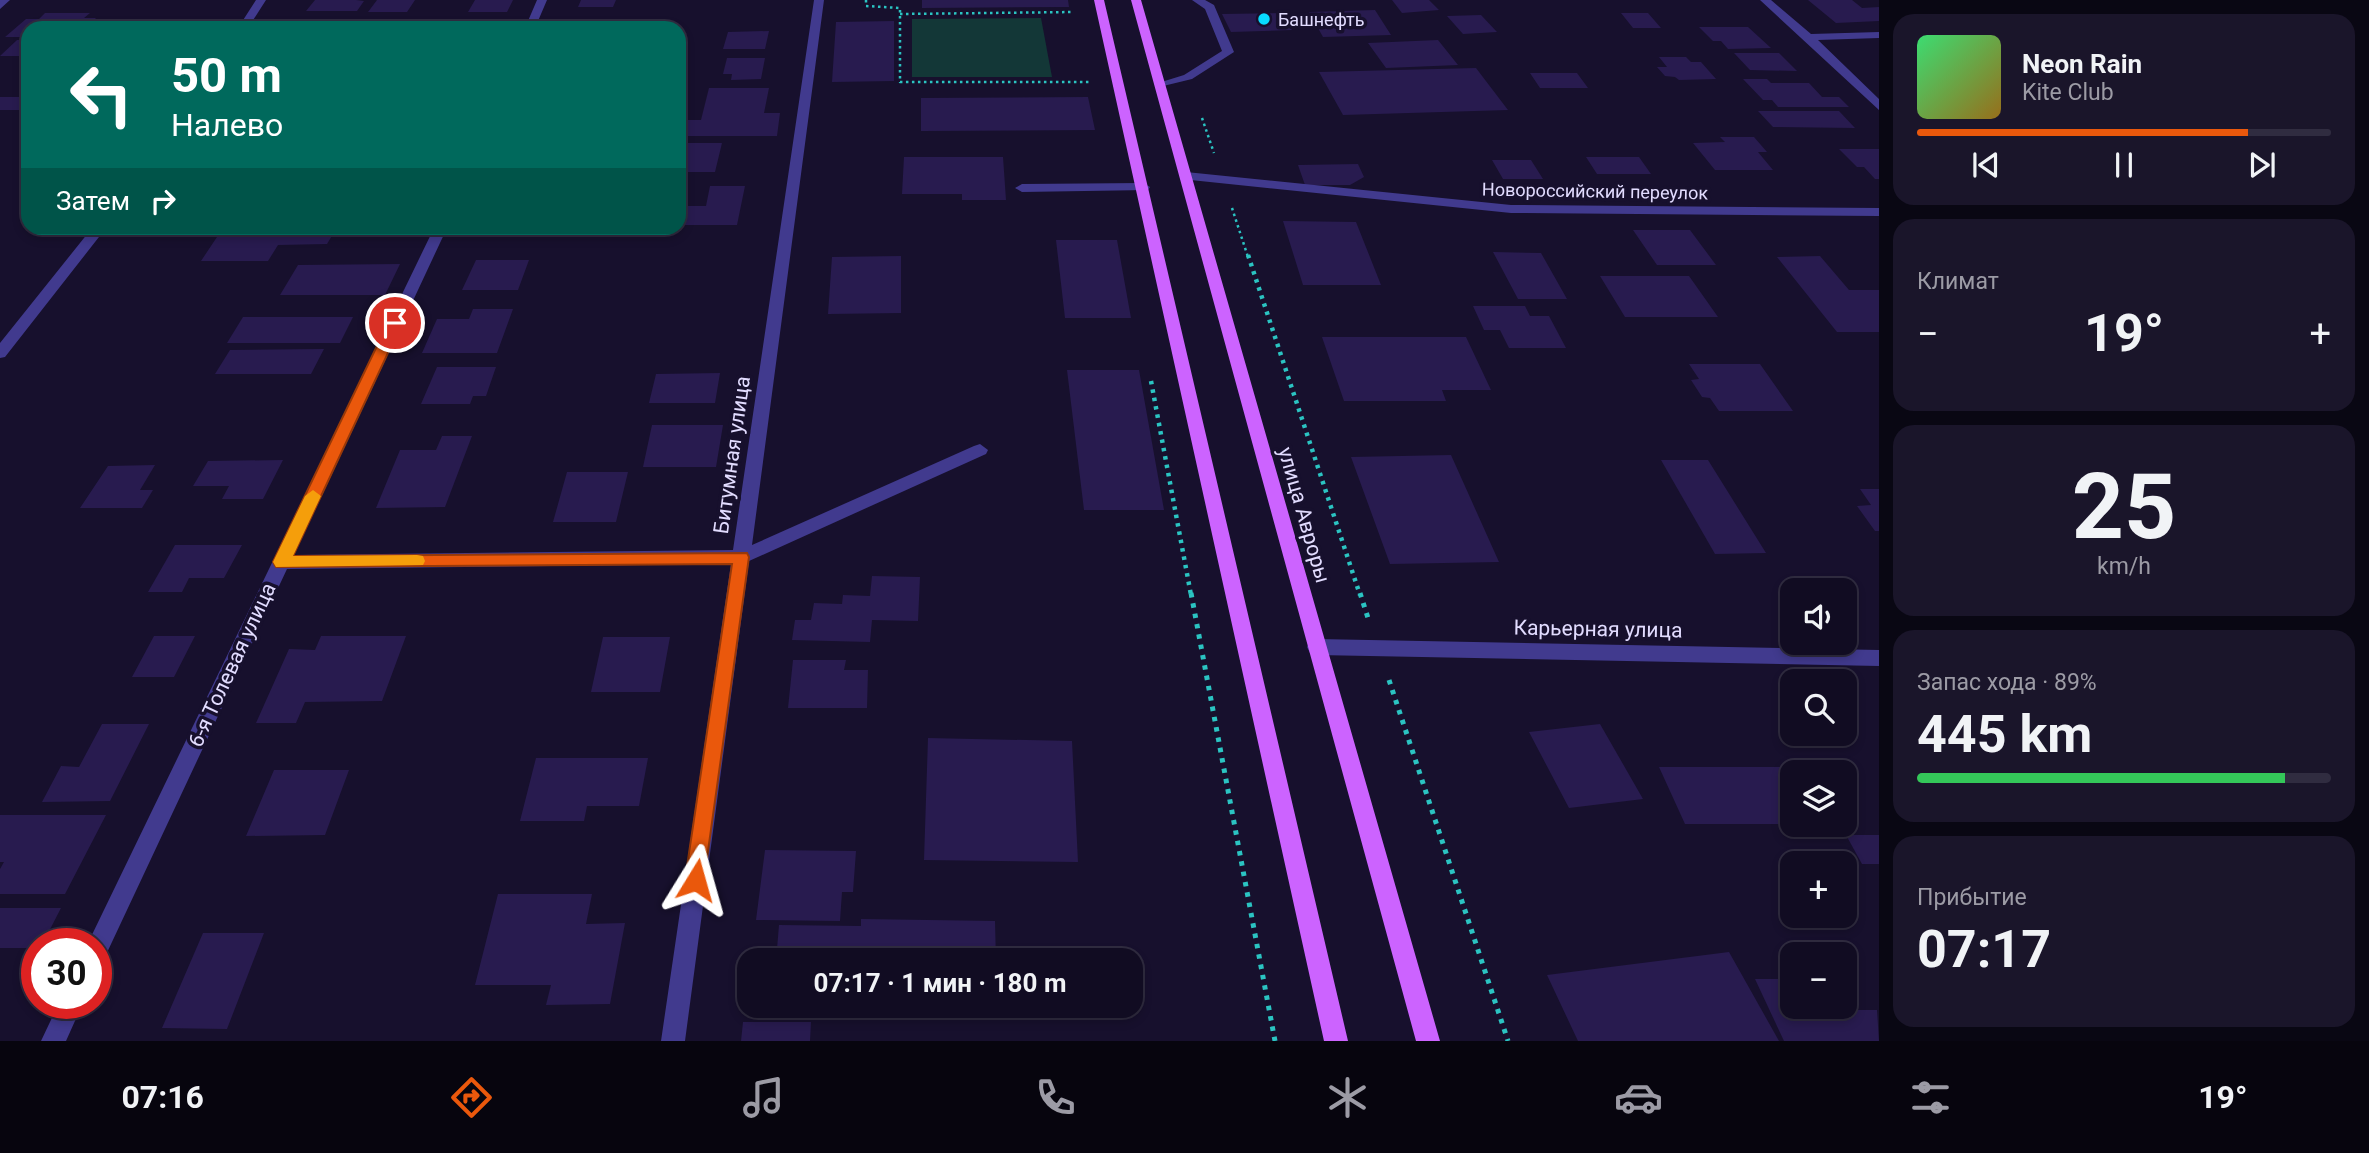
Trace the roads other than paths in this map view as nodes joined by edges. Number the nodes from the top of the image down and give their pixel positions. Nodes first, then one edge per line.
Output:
1 (5, 0) edge
2 (261, 0) edge
3 (542, 0) edge
4 (819, 0) edge
5 (1099, 0) edge
6 (1136, 0) edge
7 (1197, 0) edge
8 (1765, 0) edge
9 (0, 6) edge
10 (248, 21) edge
11 (533, 21) edge
12 (1879, 35) edge
13 (1809, 37) junction
14 (1159, 86) junction
15 (1879, 106) edge
16 (1186, 176) junction
17 (1143, 187) junction
18 (1022, 188) dead end
19 (1879, 212) edge
20 (93, 235) edge
21 (437, 235) edge
22 (0, 353) edge
23 (980, 450) dead end
24 (741, 557) junction
25 (281, 562) junction
26 (1317, 647) junction
27 (1879, 658) edge
28 (107, 928) edge
29 (63, 1019) edge
30 (53, 1041) edge
31 (673, 1041) edge
32 (1336, 1041) edge
33 (1428, 1041) edge

1 - 9 street
2 - 10 street
3 - 11 street
4 - 24 street, Битумная улица
5 - 17 main road
6 - 14 main road, улица Авроры
7 - 14 street
8 - 13 street
12 - 13 street
13 - 15 street
14 - 16 main road, улица Авроры
16 - 19 street, Новороссийский переулок
16 - 26 main road, улица Авроры
17 - 18 street
17 - 32 main road
20 - 22 street
21 - 25 street, 6-я Толевая улица
23 - 24 street
24 - 25 street
24 - 31 street, Битумная улица
25 - 28 street, 6-я Толевая улица
26 - 27 street, Карьерная улица
26 - 33 main road, улица Авроры
29 - 30 street

